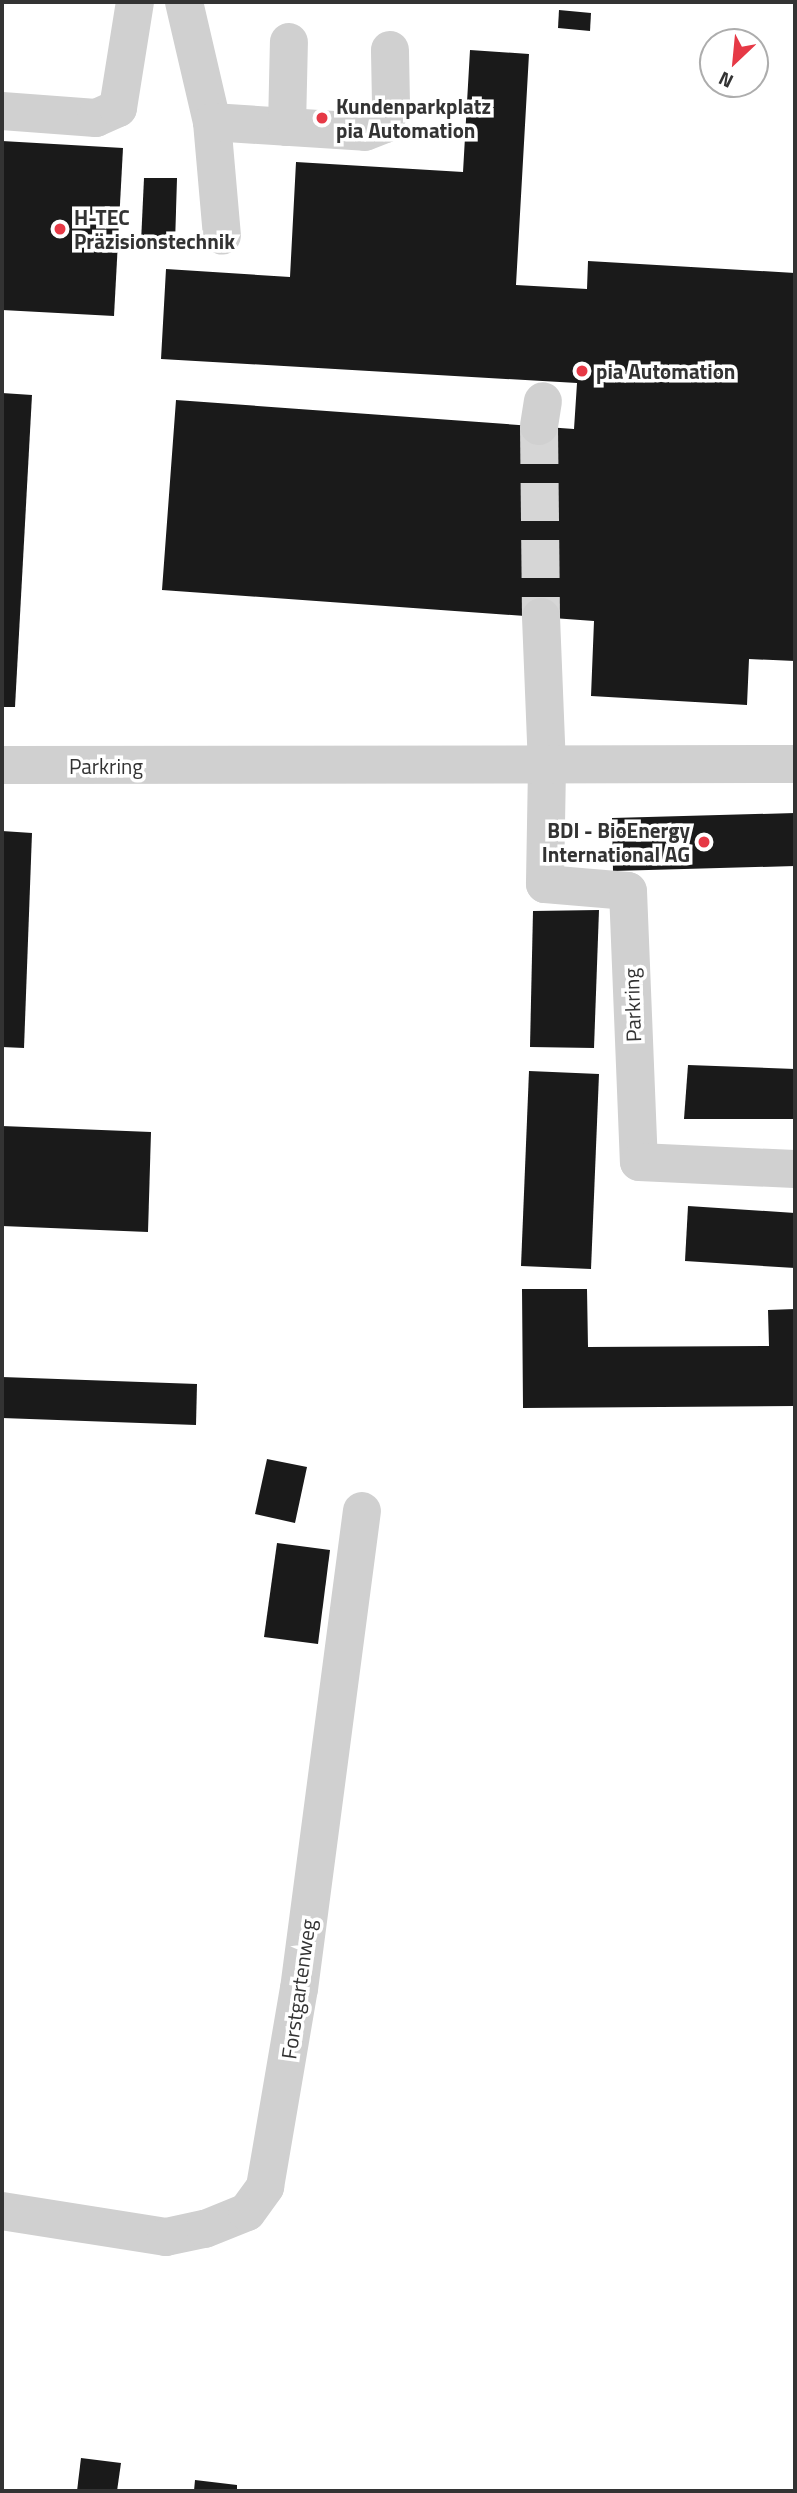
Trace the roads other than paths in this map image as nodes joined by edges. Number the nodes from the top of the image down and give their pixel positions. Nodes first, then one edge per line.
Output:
1 (135, 2) edge
2 (184, 2) edge
3 (289, 42) dead end
4 (390, 50) dead end
5 (2, 111) edge
6 (212, 122) junction
7 (287, 127) junction
8 (222, 236) dead end
9 (541, 617) tunnel mouth
10 (795, 764) edge
11 (2, 765) edge
12 (547, 767) junction
13 (795, 1169) edge
14 (362, 1511) dead end
15 (2, 2211) edge

1 - 5 lane
2 - 6 lane
3 - 7 lane
4 - 7 lane
6 - 7 lane
6 - 8 lane
9 - 12 lane, Parkring
10 - 12 lane, Parkring
11 - 12 lane, Parkring
12 - 13 lane, Parkring
14 - 15 lane, Forstgartenweg

